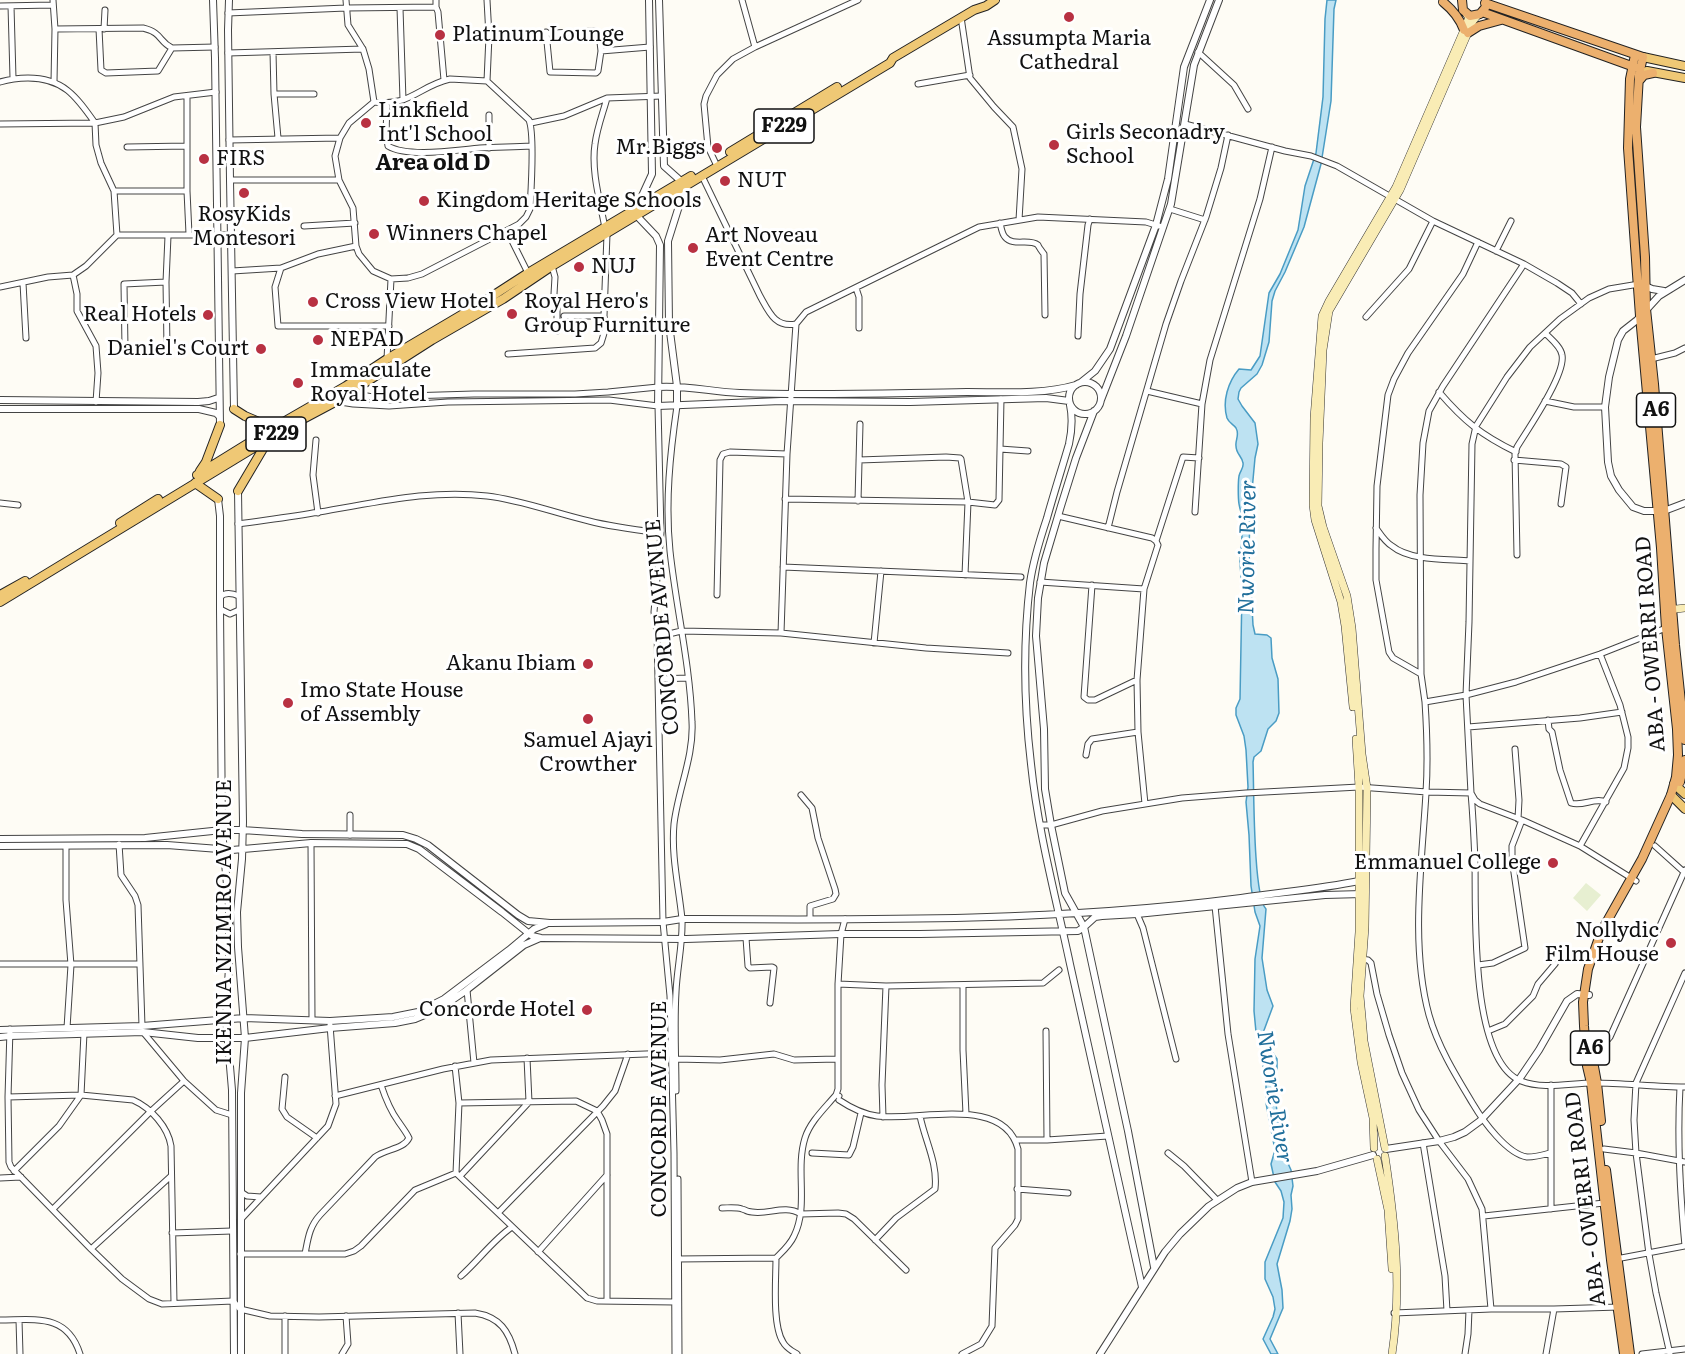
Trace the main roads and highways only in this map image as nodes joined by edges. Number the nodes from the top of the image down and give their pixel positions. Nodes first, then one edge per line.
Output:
1 (986, 0) edge
2 (995, 0) edge
3 (1495, 0) edge
4 (1440, 1) edge
5 (1484, 1) edge
6 (1462, 3) edge
7 (1504, 9) junction
8 (974, 10) junction
9 (1480, 14) junction
10 (1467, 15) junction
11 (1503, 20) junction
12 (1542, 23) junction
13 (1466, 32) junction
14 (1538, 33) junction
15 (1639, 56) junction
16 (1622, 63) junction
17 (1685, 66) edge
18 (1637, 68) junction
19 (1653, 73) junction
20 (1685, 78) edge
21 (1634, 80) junction
22 (716, 164) junction
23 (683, 185) junction
24 (606, 231) junction
25 (1643, 313) junction
26 (469, 315) junction
27 (346, 390) junction
28 (332, 399) junction
29 (234, 409) road end
30 (220, 420) road end
31 (273, 428) junction
32 (270, 438) junction
33 (196, 479) junction
34 (237, 490) road end
35 (218, 499) road end
36 (1661, 511) junction
37 (0, 596) edge
38 (0, 603) edge
39 (1685, 608) edge
40 (1668, 610) junction
41 (1679, 718) junction
42 (1685, 740) edge
43 (1685, 760) edge
44 (1679, 788) edge
45 (1673, 797) junction
46 (1685, 809) edge
47 (1634, 880) junction
48 (1360, 959) junction
49 (1587, 995) junction
50 (1594, 1083) junction
51 (1385, 1151) junction
52 (1375, 1154) junction
53 (1614, 1259) junction
54 (1620, 1307) junction
55 (1395, 1314) junction
56 (1390, 1354) edge
57 (1624, 1354) edge
58 (1630, 1354) edge

1 - 8 main road
2 - 8 main road
3 - 7 highway
4 - 6 highway
4 - 13 highway
5 - 7 highway
5 - 9 highway
6 - 10 highway
7 - 12 highway
8 - 22 main road, F229
9 - 10 highway
9 - 11 highway
9 - 13 main road
10 - 13 main road
11 - 13 highway
11 - 14 highway
12 - 14 highway
12 - 15 highway
13 - 48 main road
14 - 16 highway
15 - 17 main road
15 - 18 highway, ABA - OWERRI ROAD / A6
16 - 18 highway
16 - 21 highway, A6
18 - 19 main road
18 - 21 highway, ABA - OWERRI ROAD / A6
19 - 20 main road
19 - 21 highway
21 - 25 highway, ABA - OWERRI ROAD / A6
22 - 23 main road, F229
22 - 23 main road, F229
23 - 24 main road, F229
24 - 26 main road, F229
24 - 26 main road, F229
25 - 36 highway, ABA - OWERRI ROAD / A6
25 - 36 highway, ABA - OWERRI ROAD / A6
26 - 27 main road, F229
26 - 27 main road, F229
27 - 28 main road, F229
28 - 31 main road, F229
28 - 32 main road, F229
29 - 31 main road
30 - 33 main road
31 - 33 main road, F229
32 - 33 main road, F229
32 - 34 main road
33 - 35 main road
33 - 37 main road, F229
33 - 38 main road, F229
36 - 40 highway, ABA - OWERRI ROAD / A6
39 - 40 main road
40 - 41 highway, ABA - OWERRI ROAD / A6
40 - 41 highway, ABA - OWERRI ROAD / A6
41 - 42 highway, ABA - OWERRI ROAD / A6
41 - 44 highway, ABA - OWERRI ROAD / A6
43 - 44 highway, ABA - OWERRI ROAD / A6
44 - 45 highway, ABA - OWERRI ROAD / A6
45 - 46 main road
45 - 47 highway, ABA - OWERRI ROAD / A6
45 - 47 highway, ABA - OWERRI ROAD / A6
47 - 49 highway, ABA - OWERRI ROAD / A6
48 - 51 main road
48 - 52 main road
49 - 50 highway, ABA - OWERRI ROAD / A6
49 - 50 highway, ABA - OWERRI ROAD / A6
50 - 53 highway, ABA - OWERRI ROAD / A6
50 - 53 highway, ABA - OWERRI ROAD / A6
51 - 52 main road
51 - 52 main road
51 - 55 main road
52 - 55 main road
53 - 54 highway, ABA - OWERRI ROAD / A6
54 - 57 highway, ABA - OWERRI ROAD / A6
54 - 58 highway, ABA - OWERRI ROAD / A6
55 - 56 main road

